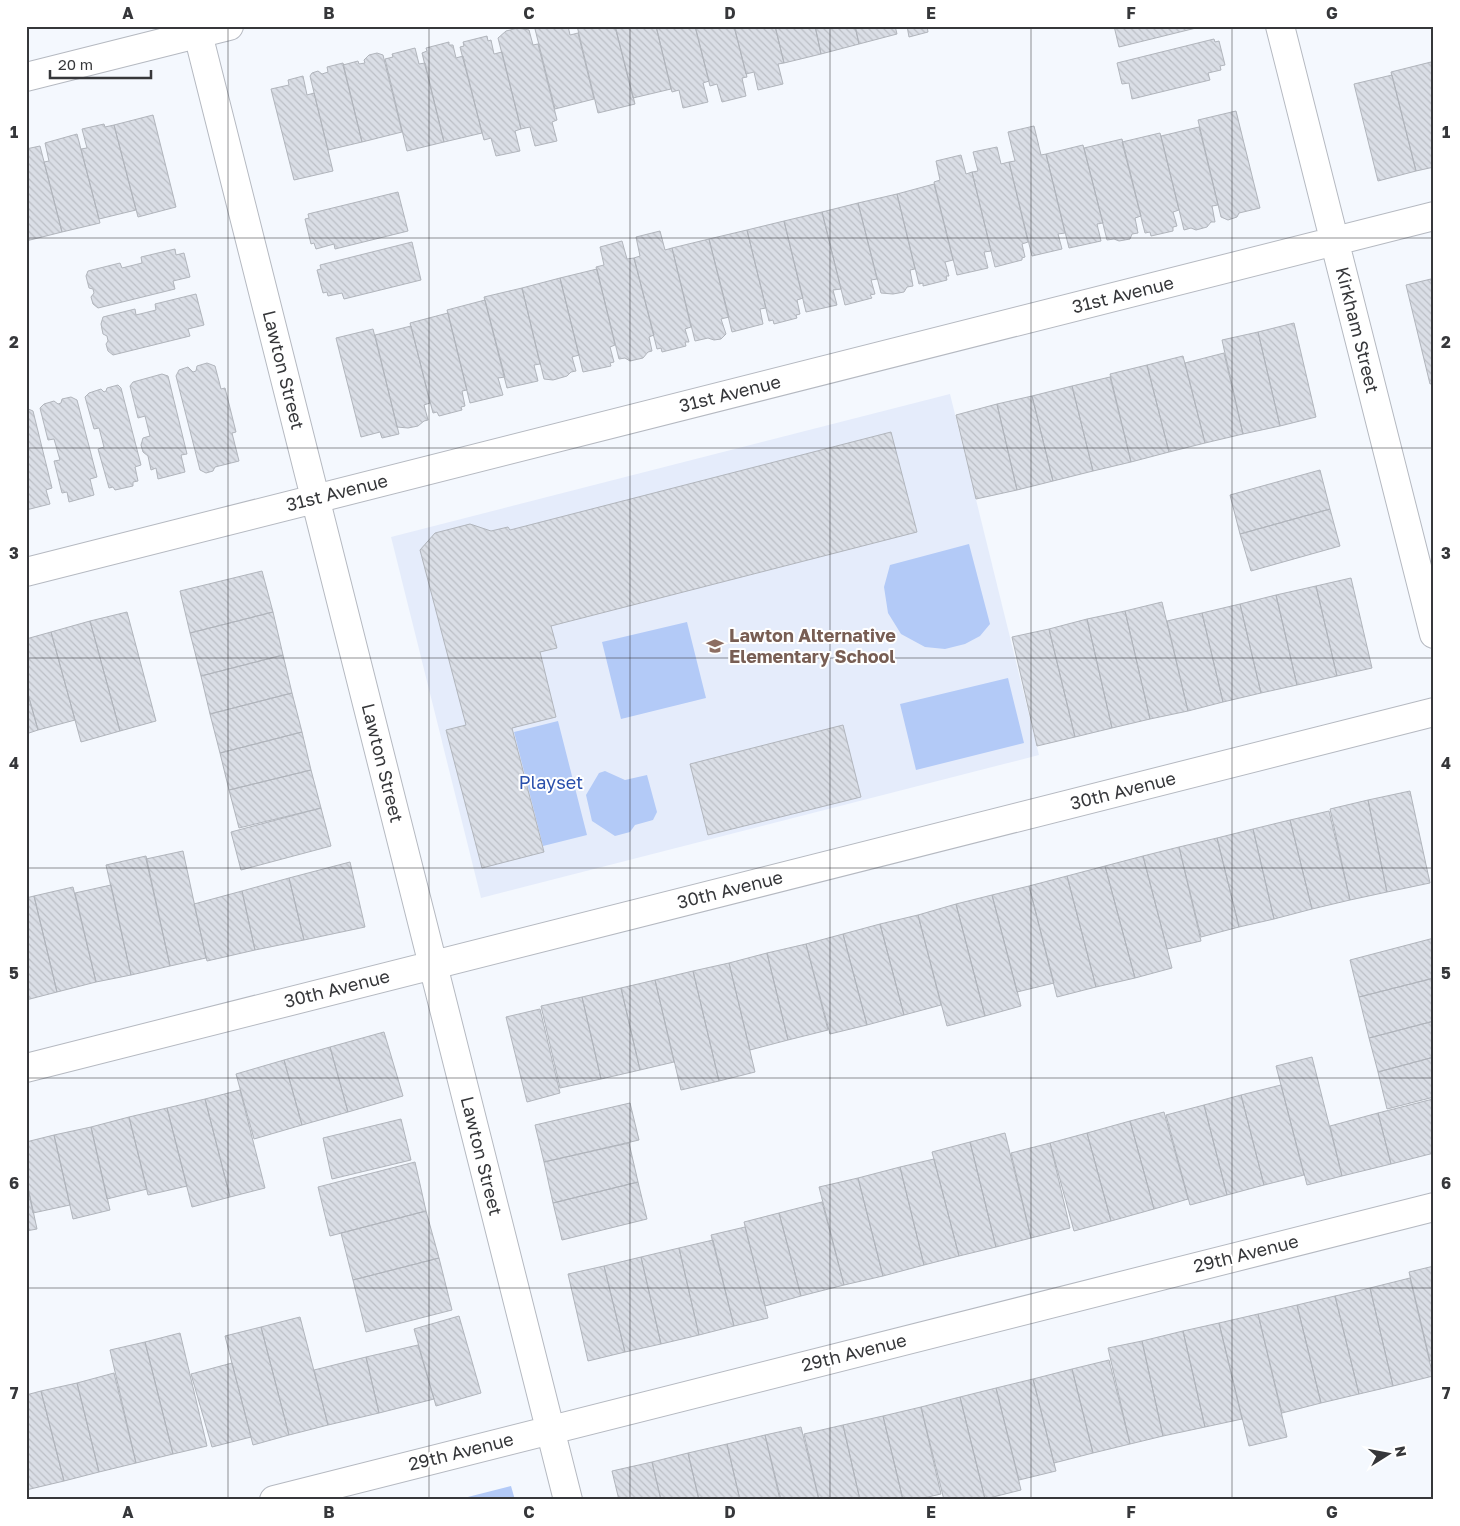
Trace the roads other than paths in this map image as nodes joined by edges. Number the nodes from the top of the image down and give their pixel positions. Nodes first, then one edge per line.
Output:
1 (229, 26) edge
2 (1280, 26) edge
3 (197, 30) edge
4 (26, 77) edge
5 (1434, 216) edge
6 (1334, 241) junction
7 (315, 499) junction
8 (26, 572) edge
9 (1434, 634) edge
10 (1434, 712) edge
11 (433, 965) junction
12 (26, 1068) edge
13 (1434, 1207) edge
14 (550, 1430) junction
15 (274, 1500) edge
16 (568, 1500) edge

1 - 3 street
2 - 6 street, Kirkham Street
3 - 4 street
3 - 7 street, Lawton Street
5 - 6 street, 31st Avenue
6 - 7 street, 31st Avenue
6 - 9 street, Kirkham Street
7 - 8 street, 31st Avenue
7 - 11 street, Lawton Street
10 - 11 street, 30th Avenue
11 - 12 street, 30th Avenue
11 - 14 street, Lawton Street
13 - 14 street, 29th Avenue
14 - 15 street, 29th Avenue
14 - 16 street, Lawton Street

